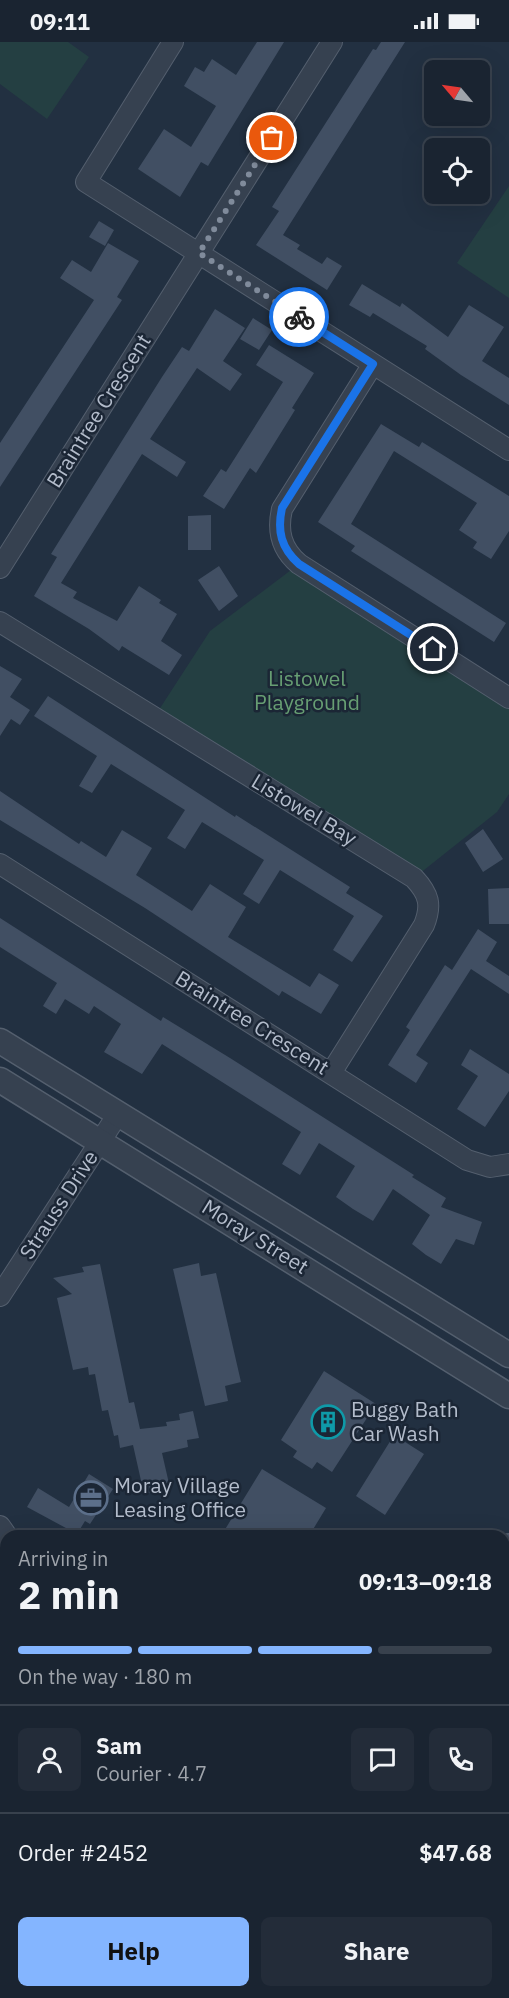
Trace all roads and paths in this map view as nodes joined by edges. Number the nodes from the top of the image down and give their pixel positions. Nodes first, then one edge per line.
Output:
1 (173, 42) edge
2 (332, 42) edge
3 (199, 253) junction
4 (373, 364) junction
5 (509, 450) edge
6 (0, 568) edge
7 (0, 622) edge
8 (509, 698) edge
9 (0, 864) edge
10 (0, 1041) edge
11 (331, 1073) junction
12 (0, 1080) edge
13 (117, 1114) junction
14 (100, 1142) junction
15 (509, 1164) edge
16 (0, 1296) edge
17 (509, 1355) edge
18 (509, 1396) edge

1 - 3 street
2 - 3 street, Braintree Crescent
3 - 4 street
3 - 6 street, Braintree Crescent
4 - 5 street
4 - 8 street
7 - 11 street, Listowel Bay
9 - 11 street, Braintree Crescent
10 - 13 street, Moray Street
11 - 15 street, Braintree Crescent
12 - 14 street, Moray Street
13 - 14 street, Strauss Drive
13 - 17 street, Moray Street
14 - 16 street, Strauss Drive
14 - 18 street, Moray Street

